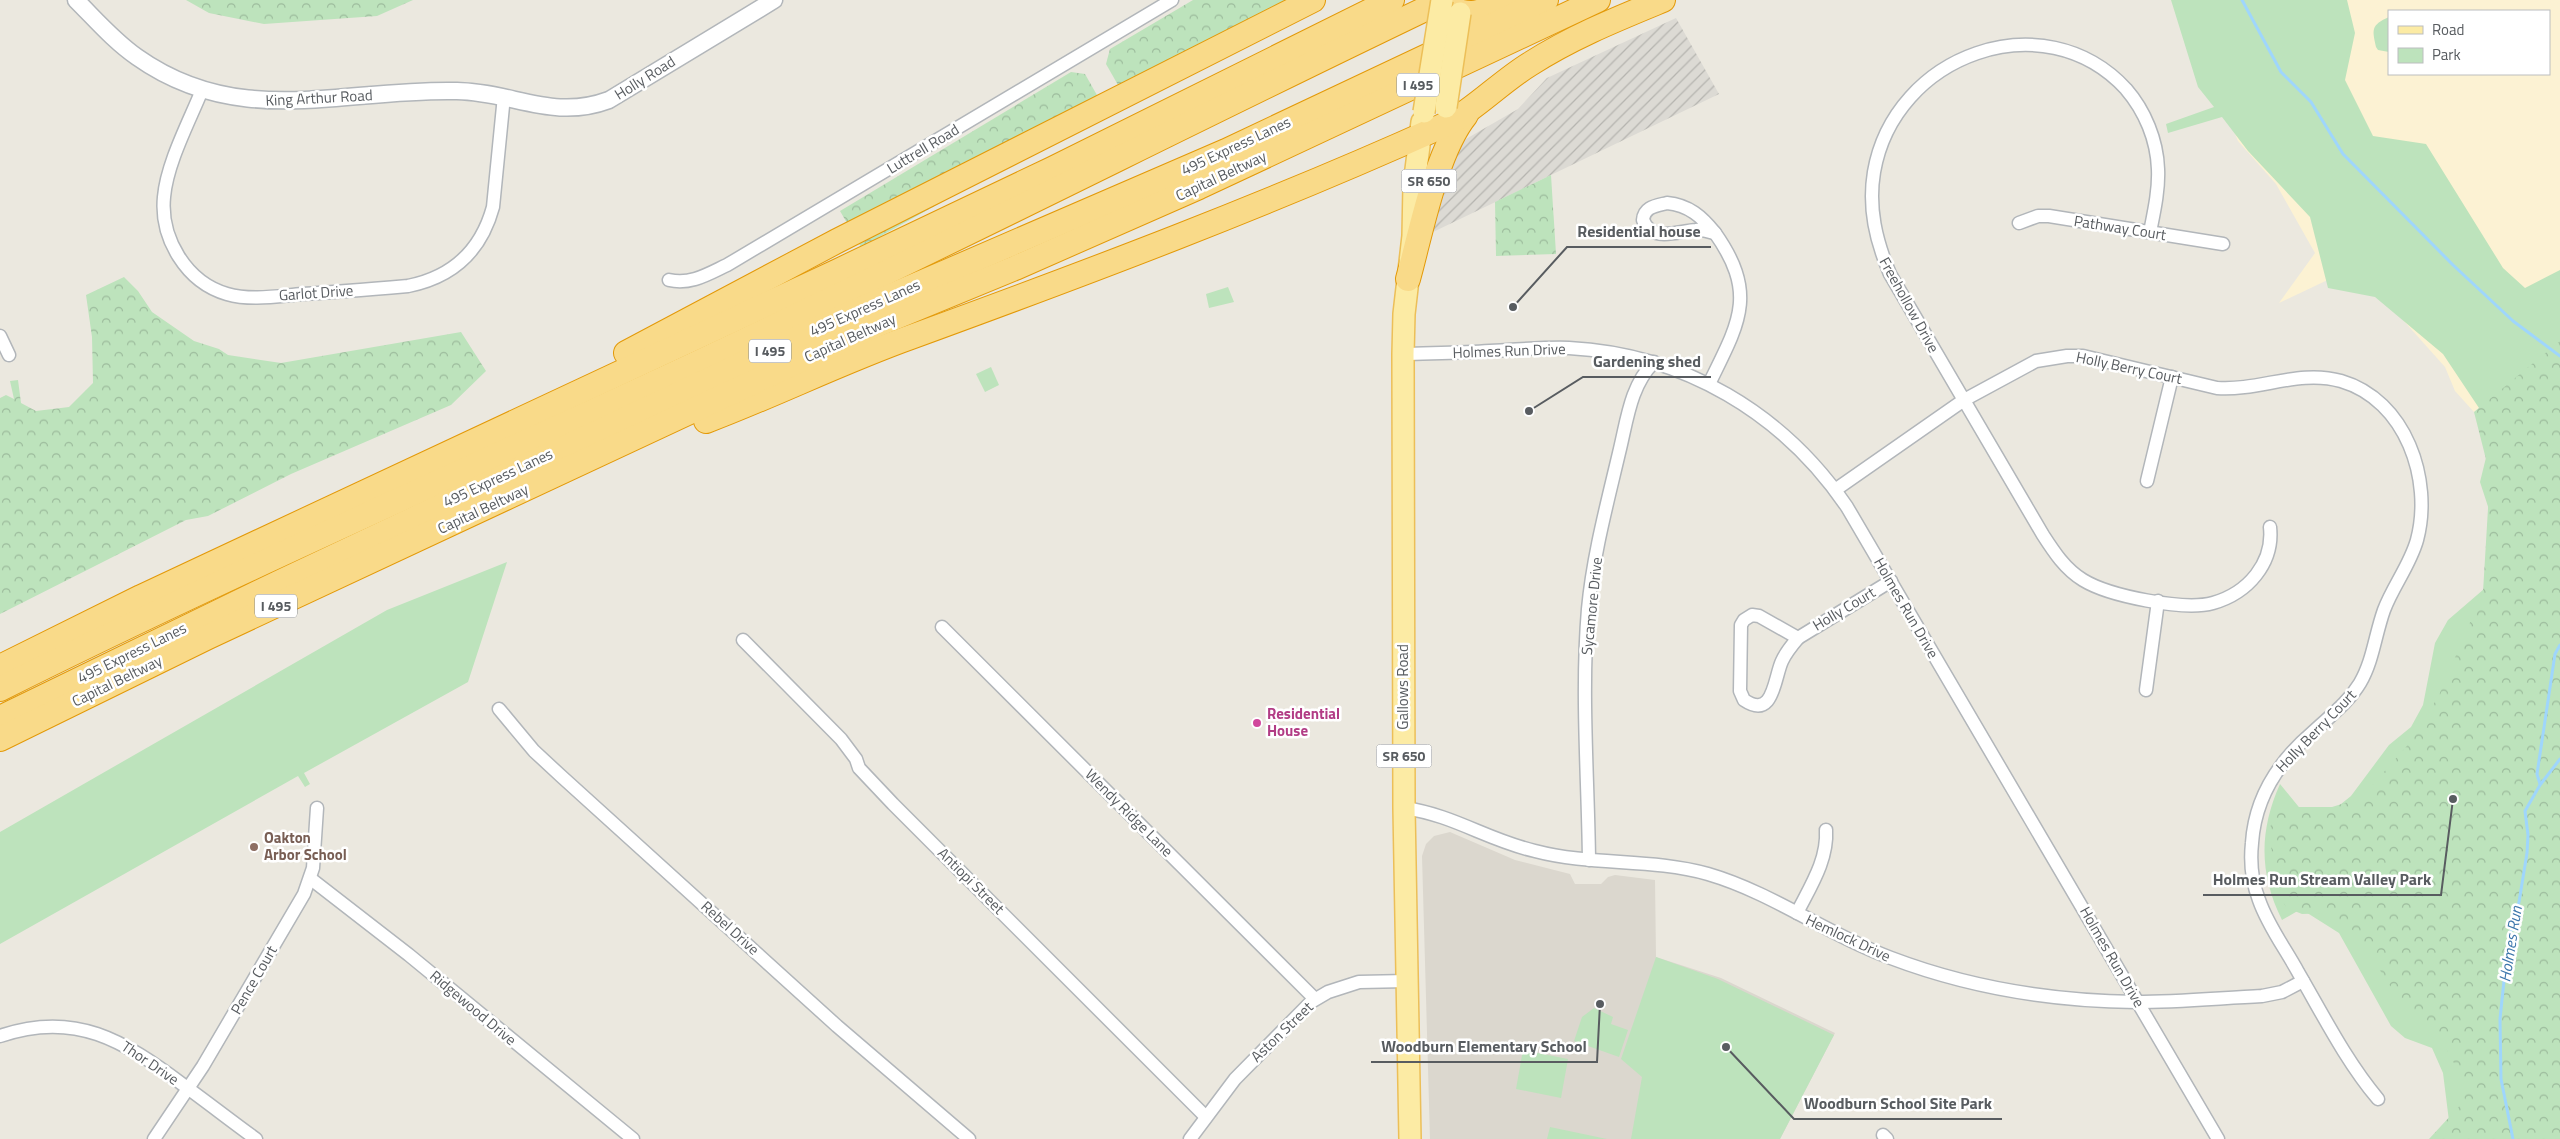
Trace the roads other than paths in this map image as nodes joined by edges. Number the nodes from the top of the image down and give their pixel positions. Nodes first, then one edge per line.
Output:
1 (76, 0) edge
2 (774, 0) edge
3 (1172, 0) edge
4 (1314, 0) edge
5 (1392, 0) edge
6 (1507, 0) edge
7 (1546, 0) edge
8 (1598, 0) edge
9 (1625, 0) edge
10 (1663, 0) edge
11 (1460, 3) edge
12 (202, 90) junction
13 (504, 96) junction
14 (1472, 107) junction
15 (1433, 120) junction
16 (1238, 169) junction
17 (2019, 223) dead end
18 (2150, 232) junction
19 (1715, 233) junction
20 (2223, 244) dead end
21 (1408, 279) junction
22 (669, 280) dead end
23 (0, 336) edge
24 (1403, 354) junction
25 (9, 355) dead end
26 (1654, 362) junction
27 (2172, 377) junction
28 (1710, 384) junction
29 (1964, 400) junction
30 (465, 445) junction
31 (554, 476) junction
32 (2147, 481) dead end
33 (1835, 490) junction
34 (2270, 527) dead end
35 (1890, 581) junction
36 (2158, 601) junction
37 (942, 627) dead end
38 (1798, 638) junction
39 (743, 640) dead end
40 (0, 667) edge
41 (0, 690) edge
42 (2146, 690) dead end
43 (499, 708) dead end
44 (0, 718) edge
45 (0, 739) edge
46 (317, 808) dead end
47 (1404, 808) junction
48 (1826, 830) dead end
49 (1590, 860) junction
50 (311, 879) junction
51 (1796, 913) junction
52 (1407, 981) junction
53 (2303, 981) junction
54 (1314, 1000) junction
55 (2138, 1002) junction
56 (0, 1036) edge
57 (188, 1089) junction
58 (2378, 1099) dead end
59 (1206, 1117) junction
60 (154, 1139) edge
61 (256, 1139) edge
62 (633, 1139) edge
63 (969, 1139) edge
64 (1190, 1139) edge
65 (1410, 1139) edge
66 (2218, 1139) edge

1 - 12 street, King Arthur Road
2 - 13 street, Holly Road
3 - 22 street, Luttrell Road
4 - 30 highway
5 - 30 highway
6 - 11 highway, 495 Express Lanes
7 - 44 highway, 495 Express Lanes / I 495
8 - 16 highway, Capital Beltway / I 495
9 - 16 highway
10 - 14 highway
11 - 15 main road, Gallows Road / SR 650, bridge
11 - 41 highway, 495 Express Lanes / I 495
12 - 13 street, King Arthur Road
12 - 13 street, Garlot Drive
14 - 15 highway
14 - 21 highway
15 - 21 main road, Gallows Road / SR 650
15 - 31 highway
16 - 31 highway, Capital Beltway / I 495
17 - 18 street, Pathway Court
18 - 20 street, Pathway Court
18 - 29 street, Freehollow Drive
19 - 19 street
19 - 28 street
21 - 24 main road, Gallows Road / SR 650
23 - 25 street
24 - 26 street, Holmes Run Drive
24 - 47 main road, Gallows Road / SR 650
26 - 28 street, Holmes Run Drive
26 - 49 street, Sycamore Drive
27 - 29 street, Holly Berry Court
27 - 32 street
27 - 53 street, Holly Berry Court
28 - 33 street, Holmes Run Drive
29 - 33 street, Holly Berry Court
29 - 36 street, Freehollow Drive
30 - 40 highway
31 - 45 highway, Capital Beltway / I 495
33 - 35 street, Holmes Run Drive
34 - 36 street, Freehollow Drive
35 - 38 street, Holly Court
35 - 55 street, Holmes Run Drive
36 - 42 street
37 - 54 street, Wendy Ridge Lane
38 - 38 street
39 - 59 street, Antiopi Street
43 - 63 street, Rebel Drive
46 - 50 street, Pence Court
47 - 49 street, Hemlock Drive
47 - 52 main road, Gallows Road / SR 650
48 - 51 street
49 - 51 street, Hemlock Drive
50 - 57 street, Pence Court
50 - 62 street, Ridgewood Drive
51 - 55 street, Hemlock Drive
52 - 54 street, Aston Street
52 - 65 main road, Gallows Road / SR 650
53 - 55 street, Hemlock Drive
53 - 58 street, Holly Berry Court
54 - 59 street, Aston Street
55 - 66 street, Holmes Run Drive
56 - 57 street, Thor Drive
57 - 60 street, Pence Court
57 - 61 street, Thor Drive
59 - 64 street, Aston Street

